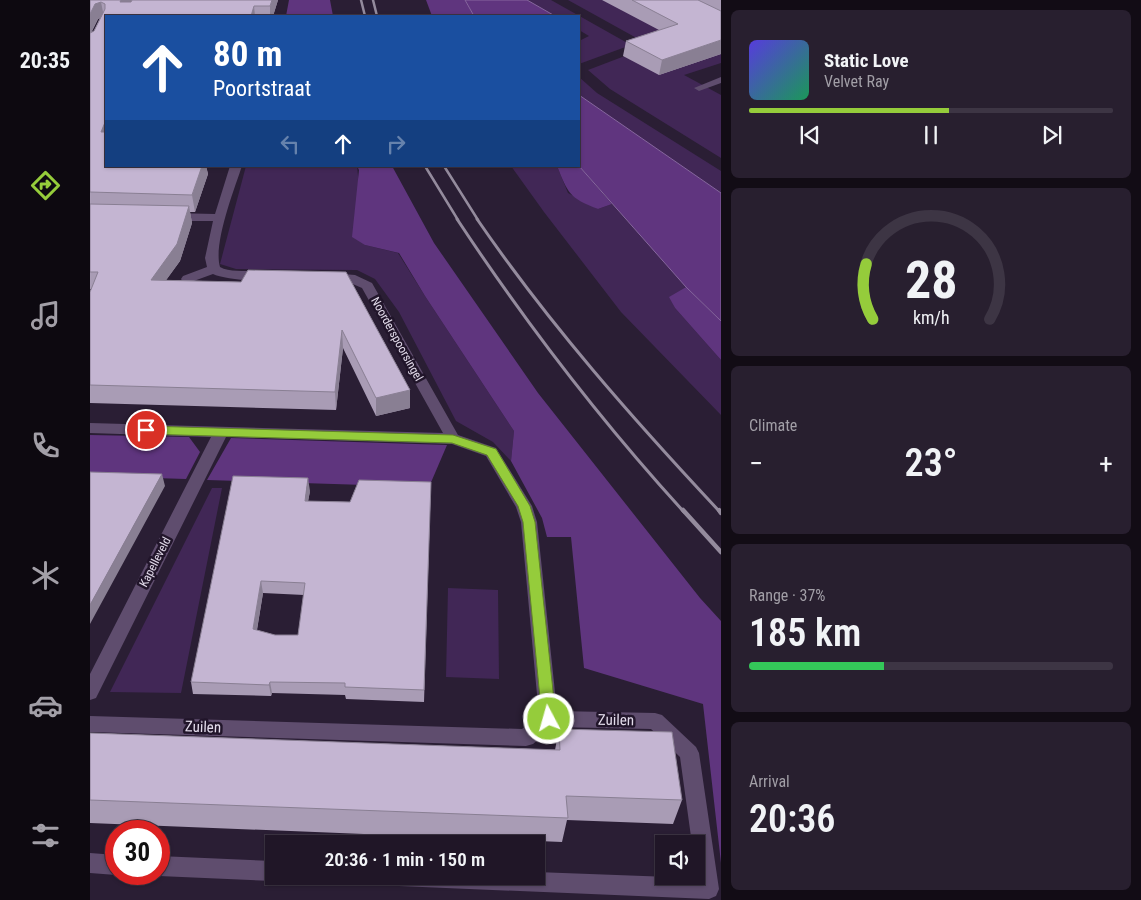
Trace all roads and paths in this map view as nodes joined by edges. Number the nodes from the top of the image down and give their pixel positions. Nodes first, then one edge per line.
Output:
1 (721, 80) edge
2 (699, 88) dead end
3 (236, 167) edge
4 (160, 216) edge
5 (220, 218) junction
6 (214, 269) junction
7 (283, 276) edge
8 (322, 277) edge
9 (187, 280) edge
10 (90, 428) edge
11 (221, 432) junction
12 (453, 439) junction
13 (90, 692) edge
14 (549, 719) junction
15 (90, 724) edge
16 (90, 864) edge
17 (105, 864) edge
18 (170, 866) edge
19 (265, 871) edge
20 (545, 882) edge

1 - 2 street
3 - 5 street
4 - 5 street
5 - 6 street
6 - 7 street
6 - 9 street
8 - 12 street, Noorderspoorsingel
10 - 11 street
11 - 12 street
11 - 13 street, Kapelleveld
12 - 14 street
14 - 15 street, Zuilen
14 - 20 street, Zuilen
16 - 17 street
18 - 19 street

